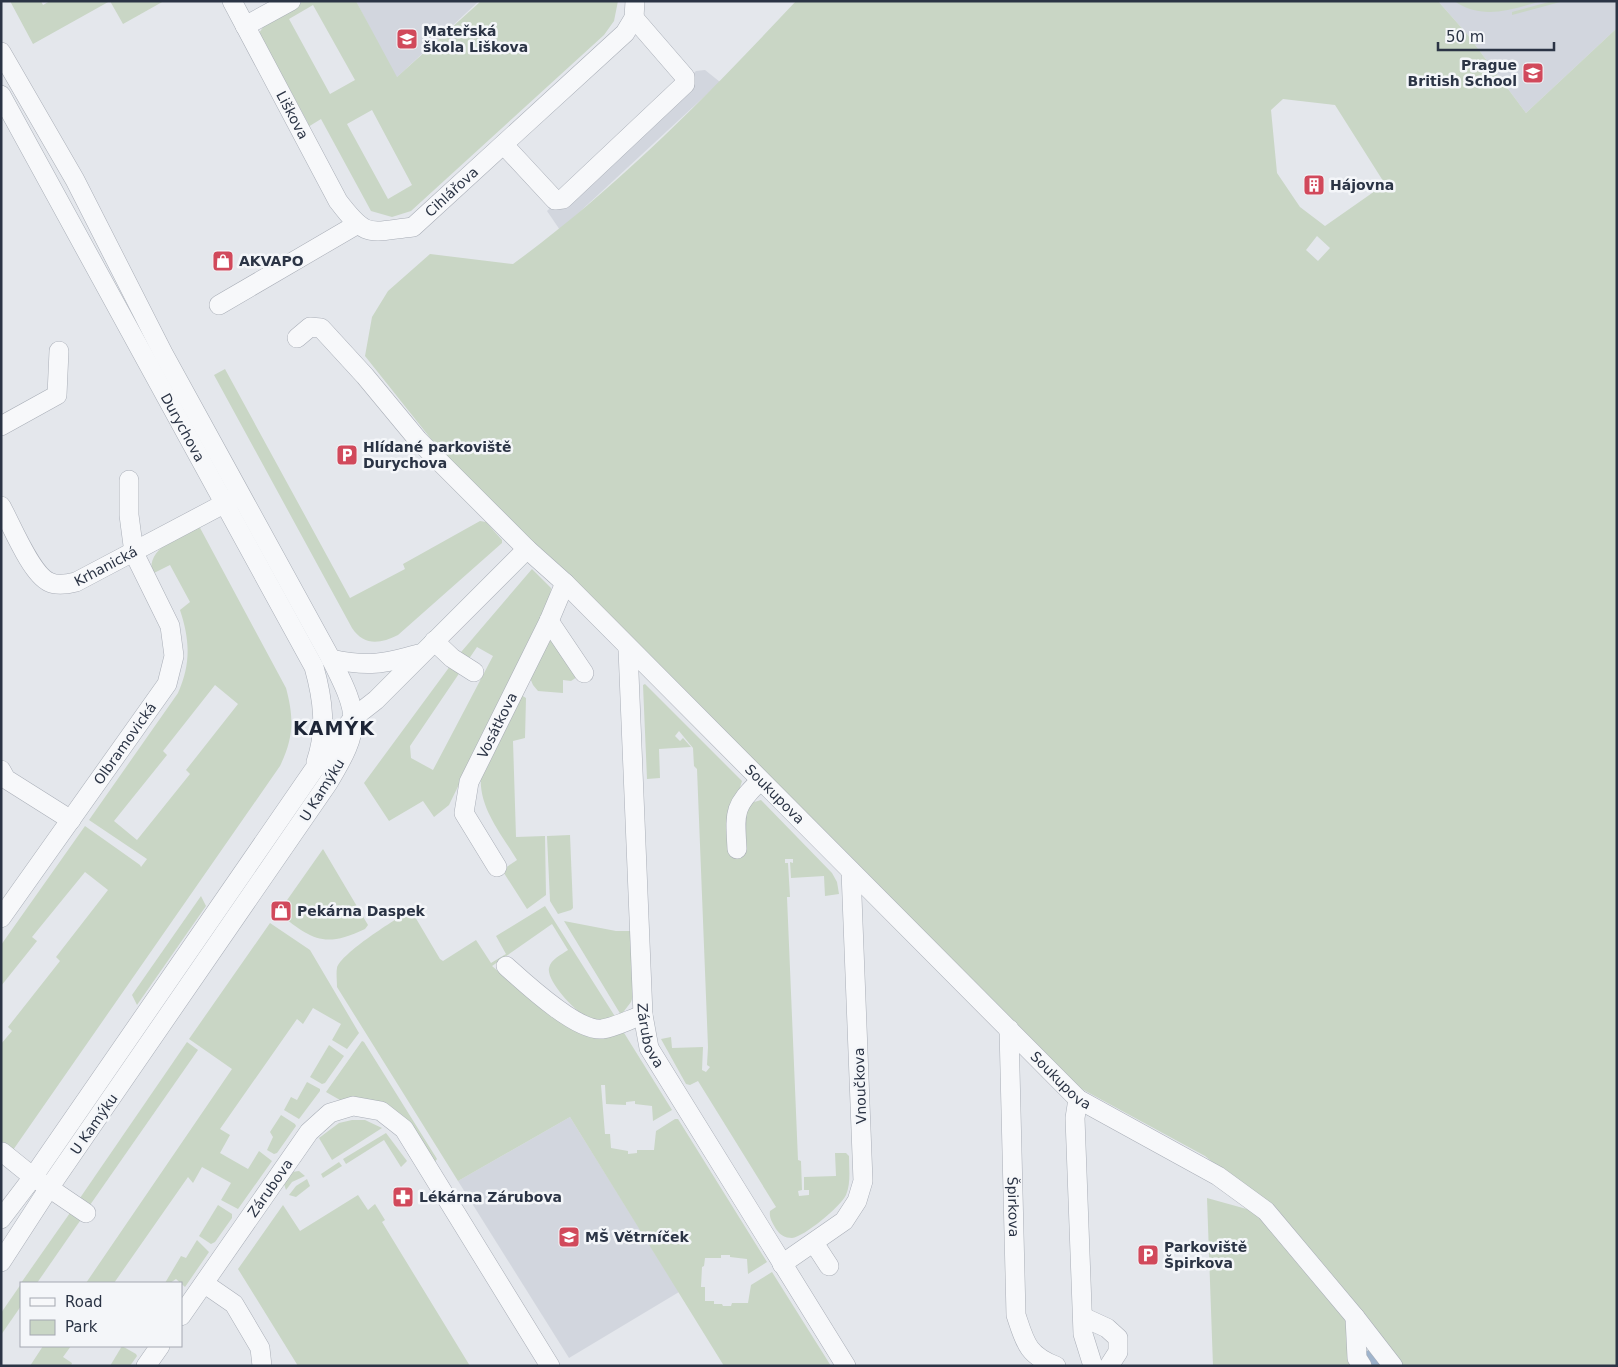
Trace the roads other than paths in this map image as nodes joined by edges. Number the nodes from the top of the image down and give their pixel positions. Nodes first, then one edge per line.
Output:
1 (232, 1) edge
2 (291, 1) edge
3 (634, 10) edge
4 (245, 26) junction
5 (1, 52) edge
6 (1, 95) edge
7 (504, 145) junction
8 (356, 225) junction
9 (219, 305) dead end
10 (297, 338) dead end
11 (59, 351) dead end
12 (1, 425) edge
13 (130, 480) dead end
14 (233, 499) junction
15 (1, 506) edge
16 (527, 549) junction
17 (134, 553) junction
18 (564, 584) junction
19 (549, 622) junction
20 (434, 641) junction
21 (628, 649) junction
22 (420, 654) junction
23 (322, 663) junction
24 (474, 672) dead end
25 (584, 673) dead end
26 (353, 718) junction
27 (1, 770) edge
28 (313, 771) junction
29 (760, 781) junction
30 (71, 820) junction
31 (737, 849) dead end
32 (497, 867) dead end
33 (851, 871) junction
34 (1, 918) edge
35 (506, 966) dead end
36 (643, 1015) junction
37 (1009, 1029) junction
38 (1078, 1099) junction
39 (2, 1152) edge
40 (33, 1177) junction
41 (49, 1188) junction
42 (86, 1213) dead end
43 (1, 1218) edge
44 (814, 1242) junction
45 (1, 1262) edge
46 (782, 1264) junction
47 (829, 1266) dead end
48 (204, 1284) junction
49 (182, 1315) edge
50 (1083, 1317) junction
51 (1355, 1317) junction
52 (159, 1347) edge
53 (146, 1366) edge
54 (262, 1366) edge
55 (550, 1366) edge
56 (846, 1366) edge
57 (1056, 1366) edge
58 (1093, 1366) edge
59 (1109, 1366) edge
60 (1362, 1366) edge
61 (1393, 1366) edge

1 - 4 street, Liškova
2 - 4 street
3 - 7 street, Cihlářova
3 - 7 street
4 - 8 street, Liškova
5 - 14 street, Durychova
6 - 14 street, Durychova
7 - 8 street, Cihlářova
8 - 9 street
10 - 16 street, Soukupova
11 - 12 street
13 - 17 street, Olbramovická
14 - 17 street, Krhanická
14 - 23 street, Durychova
15 - 17 street, Krhanická
16 - 18 street, Soukupova
16 - 20 street
17 - 30 street, Olbramovická
18 - 19 street, Vosátkova
18 - 21 street, Soukupova
19 - 25 street
19 - 32 street, Vosátkova
20 - 22 street
20 - 24 street
21 - 29 street, Soukupova
21 - 36 street, Zárubova
22 - 23 street
22 - 26 street
23 - 26 street
23 - 28 street, Durychova
26 - 28 street, U Kamýku
26 - 41 street, U Kamýku
27 - 30 street
28 - 40 street, U Kamýku
29 - 31 street
29 - 33 street, Soukupova
30 - 34 street, Olbramovická
33 - 37 street, Soukupova
33 - 44 street, Vnoučkova
35 - 36 street
36 - 46 street, Zárubova
37 - 38 street, Soukupova
37 - 57 street, Špirkova
38 - 50 street
38 - 51 street, Soukupova
39 - 40 street
40 - 41 street
40 - 43 street, U Kamýku
41 - 42 street
41 - 45 street, U Kamýku
44 - 46 street, Vnoučkova
44 - 47 street
46 - 56 street, Zárubova
48 - 49 street, Zárubova
48 - 54 street
48 - 55 street, Zárubova
50 - 58 street
50 - 59 street
51 - 60 street
51 - 61 street, Soukupova
52 - 53 street

